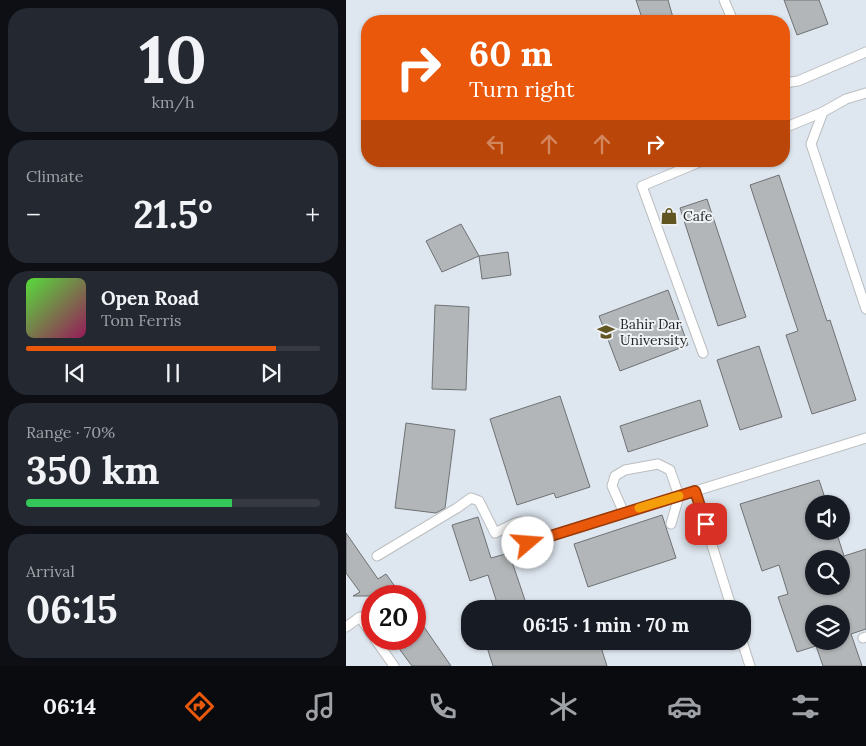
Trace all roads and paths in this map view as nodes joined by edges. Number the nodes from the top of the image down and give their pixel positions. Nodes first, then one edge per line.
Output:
1 (724, 0) edge
2 (730, 15) edge
3 (866, 52) edge
4 (790, 82) edge
5 (866, 93) edge
6 (823, 112) junction
7 (790, 126) edge
8 (688, 167) edge
9 (866, 309) edge
10 (703, 353) dead end
11 (866, 438) edge
12 (695, 491) junction
13 (679, 496) junction
14 (624, 513) junction
15 (671, 524) dead end
16 (377, 556) dead end
17 (729, 600) edge
18 (361, 618) edge
19 (346, 627) edge
20 (383, 650) edge
21 (745, 650) edge
22 (394, 666) edge
23 (750, 666) edge

1 - 2 lane
3 - 4 lane
5 - 6 lane
6 - 7 lane
6 - 9 lane
8 - 10 lane
11 - 12 lane
12 - 13 lane
12 - 17 lane
13 - 14 lane
13 - 14 lane
13 - 15 lane
14 - 16 lane
18 - 19 lane
20 - 22 lane
21 - 23 lane

